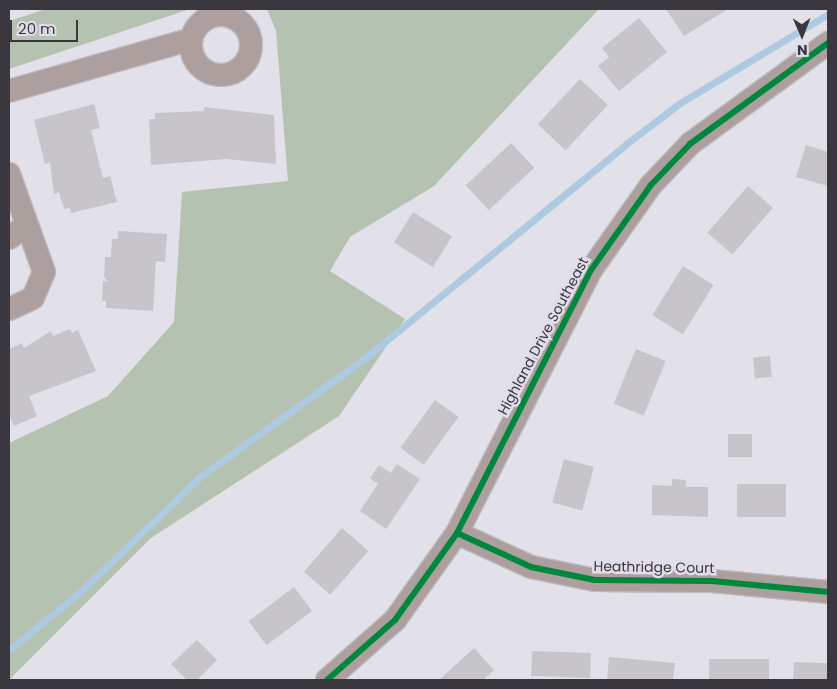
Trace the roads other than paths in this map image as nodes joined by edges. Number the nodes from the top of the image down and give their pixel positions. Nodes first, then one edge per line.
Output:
1 (191, 39) dead end
2 (828, 43) edge
3 (9, 91) edge
4 (9, 174) edge
5 (27, 225) junction
6 (9, 238) edge
7 (9, 309) edge
8 (457, 533) junction
9 (828, 592) edge
10 (327, 680) edge

1 - 3 street
2 - 8 street, Highland Drive Southeast
4 - 5 street
5 - 6 street
5 - 7 street
8 - 9 street, Heathridge Court
8 - 10 street, Highland Drive Southeast

